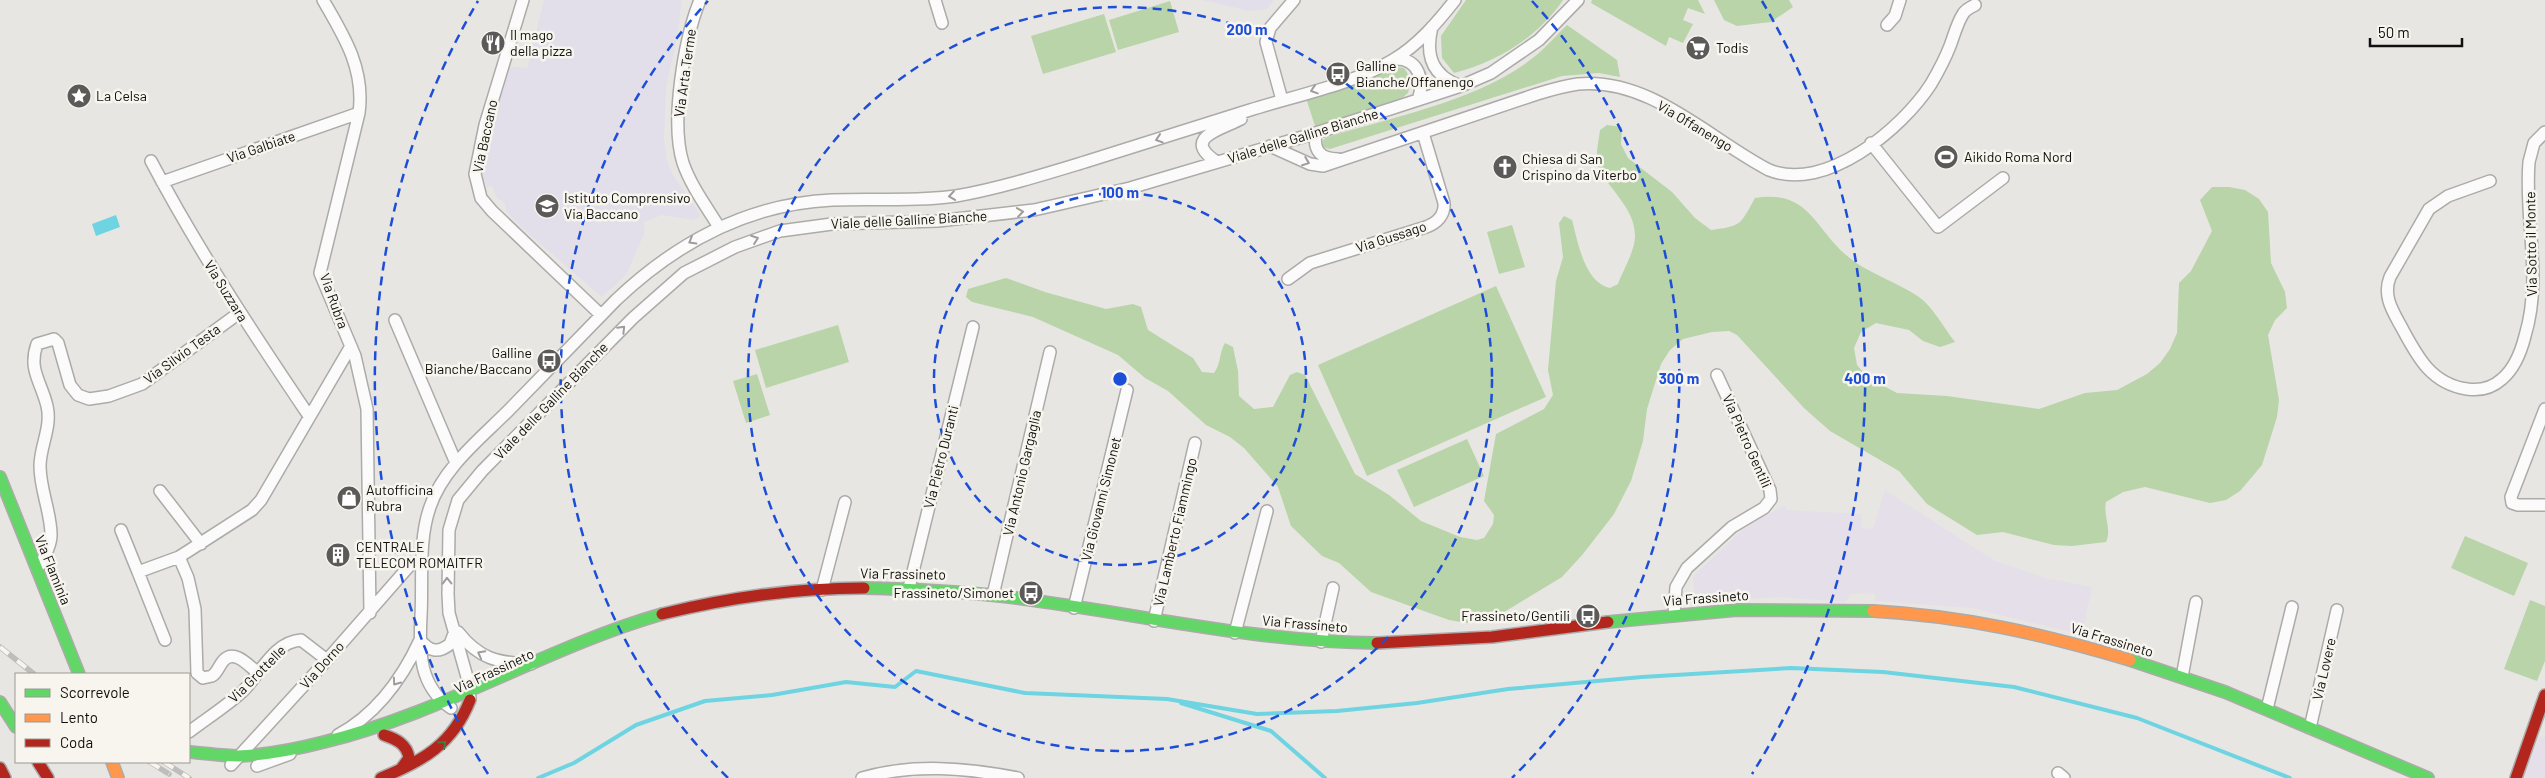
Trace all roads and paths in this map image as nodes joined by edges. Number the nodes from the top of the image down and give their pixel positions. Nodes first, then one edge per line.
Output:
1 (323, 0) edge
2 (524, 0) edge
3 (700, 0) edge
4 (935, 0) edge
5 (1294, 0) edge
6 (1455, 0) edge
7 (1578, 0) edge
8 (1900, 0) edge
9 (1974, 4) dead end
10 (942, 23) dead end
11 (1887, 25) dead end
12 (1432, 27) junction
13 (1395, 59) junction
14 (1461, 86) junction
15 (1282, 100) junction
16 (1418, 100) junction
17 (1251, 109) junction
18 (360, 113) junction
19 (2545, 132) edge
20 (1316, 133) junction
21 (1423, 133) junction
22 (1871, 143) junction
23 (1270, 146) junction
24 (1343, 158) junction
25 (151, 161) dead end
26 (1217, 162) junction
27 (2003, 178) dead end
28 (2490, 180) dead end
29 (162, 182) junction
30 (719, 227) junction
31 (1288, 279) dead end
32 (239, 313) junction
33 (602, 315) junction
34 (395, 320) dead end
35 (973, 327) dead end
36 (351, 346) junction
37 (1050, 352) dead end
38 (1717, 375) dead end
39 (1127, 390) dead end
40 (2545, 409) edge
41 (309, 416) junction
42 (1196, 443) dead end
43 (456, 464) junction
44 (0, 477) edge
45 (160, 491) dead end
46 (845, 502) dead end
47 (2545, 505) edge
48 (1267, 511) dead end
49 (121, 530) dead end
50 (200, 544) junction
51 (179, 557) junction
52 (411, 564) dead end
53 (37, 570) junction
54 (138, 572) junction
55 (909, 588) junction
56 (1333, 588) dead end
57 (822, 590) junction
58 (993, 595) junction
59 (2196, 602) dead end
60 (2292, 607) dead end
61 (1074, 608) junction
62 (2337, 610) dead end
63 (370, 613) junction
64 (1674, 615) junction
65 (1154, 621) junction
66 (455, 629) junction
67 (1235, 633) junction
68 (165, 640) dead end
69 (420, 640) junction
70 (1321, 642) junction
71 (70, 650) junction
72 (327, 660) junction
73 (546, 663) junction
74 (79, 673) edge
75 (85, 673) edge
76 (258, 673) junction
77 (2182, 677) junction
78 (2545, 695) edge
79 (470, 700) junction
80 (0, 702) edge
81 (451, 708) junction
82 (2267, 710) junction
83 (15, 726) edge
84 (2310, 728) junction
85 (190, 731) edge
86 (384, 735) junction
87 (354, 746) dead end
88 (190, 752) edge
89 (299, 762) dead end
90 (39, 763) edge
91 (112, 763) edge
92 (231, 765) junction
93 (257, 766) junction
94 (0, 768) edge
95 (401, 769) junction
96 (117, 776) edge
97 (5, 778) edge
98 (48, 778) edge
99 (381, 778) edge
100 (862, 778) edge
101 (1018, 778) edge
102 (2428, 778) edge
103 (2516, 778) edge

1 - 18 street, Via Rubra
2 - 33 street, Via Baccano
3 - 30 street, Via Arta Terme
4 - 10 street
5 - 15 street
6 - 12 street, Viale delle Galline Bianche
7 - 14 street, Viale delle Galline Bianche
8 - 11 street
9 - 22 street, Via Offanengo
12 - 13 street, Viale delle Galline Bianche
12 - 14 street
13 -> 15 street, Viale delle Galline Bianche
13 - 16 street
14 - 16 street, Viale delle Galline Bianche
15 - 17 street, Viale delle Galline Bianche
16 - 20 street, Viale delle Galline Bianche
17 - 26 street
17 -> 30 street, Viale delle Galline Bianche
18 - 29 street, Via Galbiate
18 - 36 street, Via Rubra
19 - 28 street, Via Sotto il Monte
20 - 23 street, Viale delle Galline Bianche
20 - 24 street, Via Offanengo
21 - 22 street, Via Offanengo
21 - 24 street, Via Offanengo
21 - 31 street, Via Gussago
22 - 27 street
23 -> 24 street, Via Offanengo
23 - 26 street, Viale delle Galline Bianche
25 - 29 street, Via Suzzara
66 -> 26 street, Viale delle Galline Bianche
29 - 32 street, Via Suzzara
30 -> 33 street, Viale delle Galline Bianche
32 - 41 street, Via Suzzara
32 - 53 street, Via Silvio Testa
33 - 43 street, Viale delle Galline Bianche
34 - 43 street
35 - 55 street, Via Pietro Duranti
36 - 41 street
36 - 63 street, Via Rubra
37 - 58 street, Via Antonio Gargaglia
38 - 64 street, Via Pietro Gentili
39 - 61 street, Via Giovanni Simonet
40 - 47 street
41 - 50 street
42 - 65 street, Via Lamberto Fiammingo
43 - 69 street, Viale delle Galline Bianche
44 - 53 main road, Via Flaminia
45 - 50 street
46 - 57 street
48 - 67 street
49 - 54 street
50 - 51 street
51 - 54 street
51 - 76 street
52 - 63 street, Via Dorno
53 - 71 main road, Via Flaminia
54 - 68 street
55 - 57 main road, Via Frassineto
55 - 58 main road, Via Frassineto
56 - 70 street
57 - 73 main road, Via Frassineto
58 - 61 main road, Via Frassineto
59 - 77 street
60 - 82 street
61 - 65 main road, Via Frassineto
62 - 84 street, Via Lovere
63 - 72 street, Via Dorno
64 - 70 main road, Via Frassineto
64 - 77 main road, Via Frassineto
65 - 67 main road, Via Frassineto
66 - 69 street
73 -> 66 street, Viale delle Galline Bianche
66 - 79 street, Viale delle Galline Bianche
67 - 70 main road, Via Frassineto
69 - 81 street, Viale delle Galline Bianche
69 -> 93 street, Viale delle Galline Bianche
71 - 74 main road, Via Flaminia
71 - 75 main road
72 - 76 street, Via Grottelle
72 - 92 street, Via Dorno
73 - 79 main road, Via Frassineto
76 - 85 street, Via Grottelle
77 - 82 main road, Via Frassineto
78 - 103 main road
79 - 81 main road, Via Frassineto
95 -> 79 main road
80 - 83 main road
81 - 86 main road, Via Frassineto
82 - 84 main road, Via Frassineto
84 - 102 main road, Via Frassineto
86 - 87 main road, Via Frassineto
86 - 95 main road
88 - 92 main road
89 - 93 main road
90 - 98 main road
91 - 96 main road
92 - 93 main road
94 - 97 main road
95 - 99 main road
100 - 101 street

